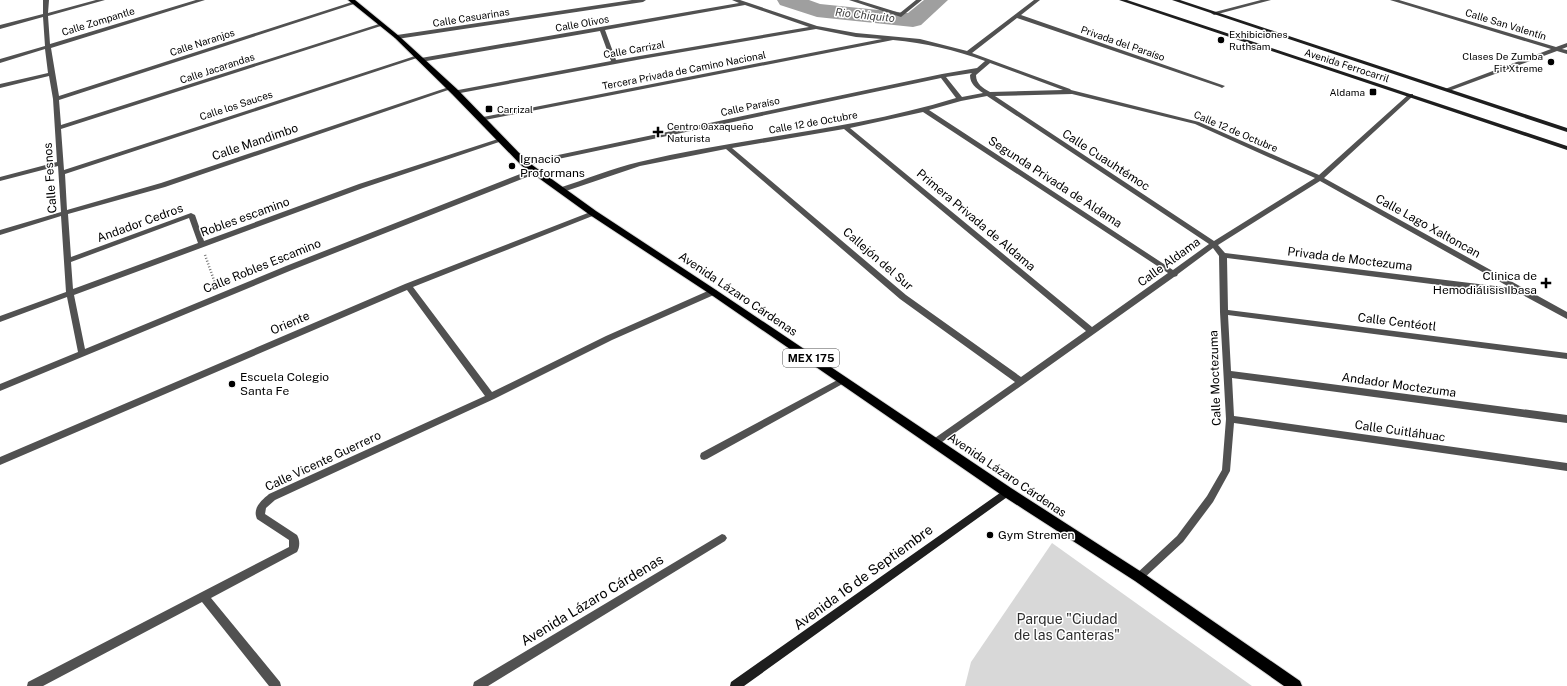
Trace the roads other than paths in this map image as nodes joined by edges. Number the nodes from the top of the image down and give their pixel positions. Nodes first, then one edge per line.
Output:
1 (46, 0) edge
2 (102, 0) edge
3 (202, 0) edge
4 (644, 0) edge
5 (735, 0) edge
6 (852, 0) edge
7 (919, 0) edge
8 (1037, 0) edge
9 (1122, 0) edge
10 (1145, 0) edge
11 (1175, 0) edge
12 (1268, 0) edge
13 (1393, 0) edge
14 (352, 1) edge
15 (746, 3) junction
16 (1140, 6) junction
17 (1214, 13) junction
18 (45, 16) junction
19 (1018, 16) junction
20 (381, 25) junction
21 (0, 27) edge
22 (816, 27) junction
23 (602, 28) junction
24 (397, 38) junction
25 (891, 39) junction
26 (1567, 45) edge
27 (48, 46) junction
28 (1556, 49) junction
29 (1567, 52) edge
30 (968, 53) junction
31 (419, 58) junction
32 (0, 60) edge
33 (989, 61) junction
34 (614, 62) junction
35 (978, 70) junction
36 (51, 74) junction
37 (942, 76) junction
38 (0, 86) edge
39 (1222, 86) dead end
40 (453, 90) junction
41 (1447, 90) junction
42 (1072, 92) junction
43 (987, 94) junction
44 (1411, 95) junction
45 (960, 98) junction
46 (56, 99) junction
47 (924, 110) junction
48 (480, 119) junction
49 (845, 127) junction
50 (58, 128) junction
51 (1567, 130) edge
52 (500, 140) junction
53 (727, 147) junction
54 (1567, 148) edge
55 (60, 162) junction
56 (525, 164) junction
57 (535, 171) junction
58 (61, 173) junction
59 (1320, 178) junction
60 (0, 179) edge
61 (561, 190) junction
62 (64, 213) junction
63 (592, 213) junction
64 (0, 233) edge
65 (202, 244) junction
66 (1214, 244) junction
67 (1223, 255) junction
68 (67, 261) junction
69 (1174, 274) junction
70 (408, 286) junction
71 (713, 292) junction
72 (1523, 292) junction
73 (70, 293) junction
74 (1224, 312) junction
75 (1567, 316) edge
76 (0, 319) edge
77 (1092, 331) junction
78 (82, 354) junction
79 (1567, 356) edge
80 (1227, 374) junction
81 (843, 380) junction
82 (1021, 382) junction
83 (0, 388) edge
84 (491, 398) junction
85 (1230, 419) junction
86 (1567, 419) edge
87 (935, 443) junction
88 (704, 456) dead end
89 (0, 461) edge
90 (1567, 467) edge
91 (1007, 492) junction
92 (722, 538) dead end
93 (1139, 578) junction
94 (204, 597) junction
95 (32, 686) edge
96 (276, 686) edge
97 (478, 686) edge
98 (735, 686) edge
99 (1295, 686) edge

1 - 18 street, Calle Fesnos
2 - 18 street
3 - 27 street, Calle Zompantle
4 - 24 street, Calle Casuarinas
5 - 15 street, Calle 12 de Octubre
6 - 7 street
8 - 19 street
9 - 16 main road, Avenida Ferrocarril
10 - 16 main road
11 - 17 main road, Avenida Ferrocarril
12 - 17 street
13 - 28 street, Calle San Valentín
14 - 20 main road, Avenida Lázaro Cárdenas / MEX 175
14 - 46 street, Calle Naranjos
15 - 22 street, Calle 12 de Octubre
15 - 23 street, Calle Olivos
16 - 44 main road, Avenida Ferrocarril
17 - 41 main road, Avenida Ferrocarril
18 - 21 street
18 - 27 street, Calle Fesnos
19 - 30 street
19 - 39 street, Privada del Paraíso
20 - 24 main road, Avenida Lázaro Cárdenas / MEX 175
20 - 50 street, Calle Jacarandas
22 - 25 street, Calle 12 de Octubre
22 - 34 street, Calle Carrizal
23 - 31 street, Calle Olivos
23 - 34 street
24 - 31 main road, Avenida Lázaro Cárdenas / MEX 175
25 - 30 street, Calle 12 de Octubre
25 - 48 street, Tercera Privada de Camino Nacional
26 - 28 street
27 - 32 street, Calle Zompantle
27 - 36 street, Calle Fesnos
28 - 29 street, Calle San Valentín
28 - 41 street
30 - 33 street, Calle 12 de Octubre
31 - 40 main road, Avenida Lázaro Cárdenas / MEX 175
31 - 58 street, Calle los Sauces
33 - 35 street
33 - 42 street, Calle 12 de Octubre
34 - 40 street, Calle Carrizal
35 - 37 street, Calle Paraíso
35 - 43 street, Calle Cuauhtémoc
36 - 38 street
36 - 46 street, Calle Fesnos
37 - 45 street
37 - 56 street, Calle Paraíso
40 - 48 main road, Avenida Lázaro Cárdenas / MEX 175
40 - 62 street, Calle Mandimbo
41 - 51 main road, Avenida Ferrocarril
42 - 43 street, Calle 12 de Octubre
42 - 59 street, Calle 12 de Octubre
43 - 45 street, Calle 12 de Octubre
43 - 66 street, Calle Cuauhtémoc
44 - 54 main road, Avenida Ferrocarril
44 - 59 street, Calle Aldama
45 - 47 street, Calle 12 de Octubre
46 - 50 street, Calle Fesnos
47 - 49 street, Calle 12 de Octubre
47 - 69 street, Segunda Privada de Aldama
48 - 52 main road, Avenida Lázaro Cárdenas / MEX 175
49 - 53 street, Calle 12 de Octubre
49 - 77 street, Primera Privada de Aldama
50 - 55 street, Calle Fesnos
52 - 56 main road, Avenida Lázaro Cárdenas / MEX 175
52 - 65 street, Robles escamino
53 - 61 street, Calle 12 de Octubre
53 - 82 street, Callejón del Sur
55 - 58 street, Calle Fesnos
55 - 60 street
56 - 57 main road, Avenida Lázaro Cárdenas / MEX 175
57 - 61 main road, Avenida Lázaro Cárdenas / MEX 175
57 - 78 street, Calle Robles Escamino
58 - 62 street, Calle Fesnos
59 - 66 street, Calle Aldama
59 - 72 street, Calle Lago Xaltoncan
61 - 63 main road, Avenida Lázaro Cárdenas / MEX 175
62 - 64 street, Calle Mandimbo
62 - 68 street, Calle Fesnos
63 - 70 street, Oriente
63 - 71 main road, Avenida Lázaro Cárdenas / MEX 175
65 - 68 street, Andador Cedros
65 - 73 street, Robles escamino
66 - 67 street
66 - 69 street, Calle Aldama
67 - 72 street, Privada de Moctezuma
67 - 74 street, Calle Moctezuma
68 - 73 street, Calle Fesnos
69 - 77 street, Calle Aldama
70 - 84 street
70 - 89 street, Oriente
71 - 81 main road, Avenida Lázaro Cárdenas / MEX 175
71 - 84 street, Calle Vicente Guerrero
72 - 75 street, Calle Lago Xaltoncan
73 - 76 street, Robles escamino
73 - 78 street, Calle Fesnos
74 - 79 street, Calle Centéotl
74 - 80 street, Calle Moctezuma
77 - 82 street, Calle Aldama
78 - 83 street, Calle Robles Escamino
80 - 85 street, Calle Moctezuma
80 - 86 street, Andador Moctezuma
81 - 87 main road, Avenida Lázaro Cárdenas / MEX 175
81 - 88 street
82 - 87 street, Calle Aldama
84 - 94 street, Calle Vicente Guerrero
85 - 90 street, Calle Cuitláhuac
85 - 93 street, Calle Moctezuma
87 - 91 main road, Avenida Lázaro Cárdenas / MEX 175
91 - 93 main road, Avenida Lázaro Cárdenas / MEX 175
91 - 98 main road, Avenida 16 de Septiembre
92 - 97 street, Avenida Lázaro Cárdenas
93 - 99 main road, Avenida Lázaro Cárdenas / MEX 175
94 - 95 street, Calle Vicente Guerrero
94 - 96 street

